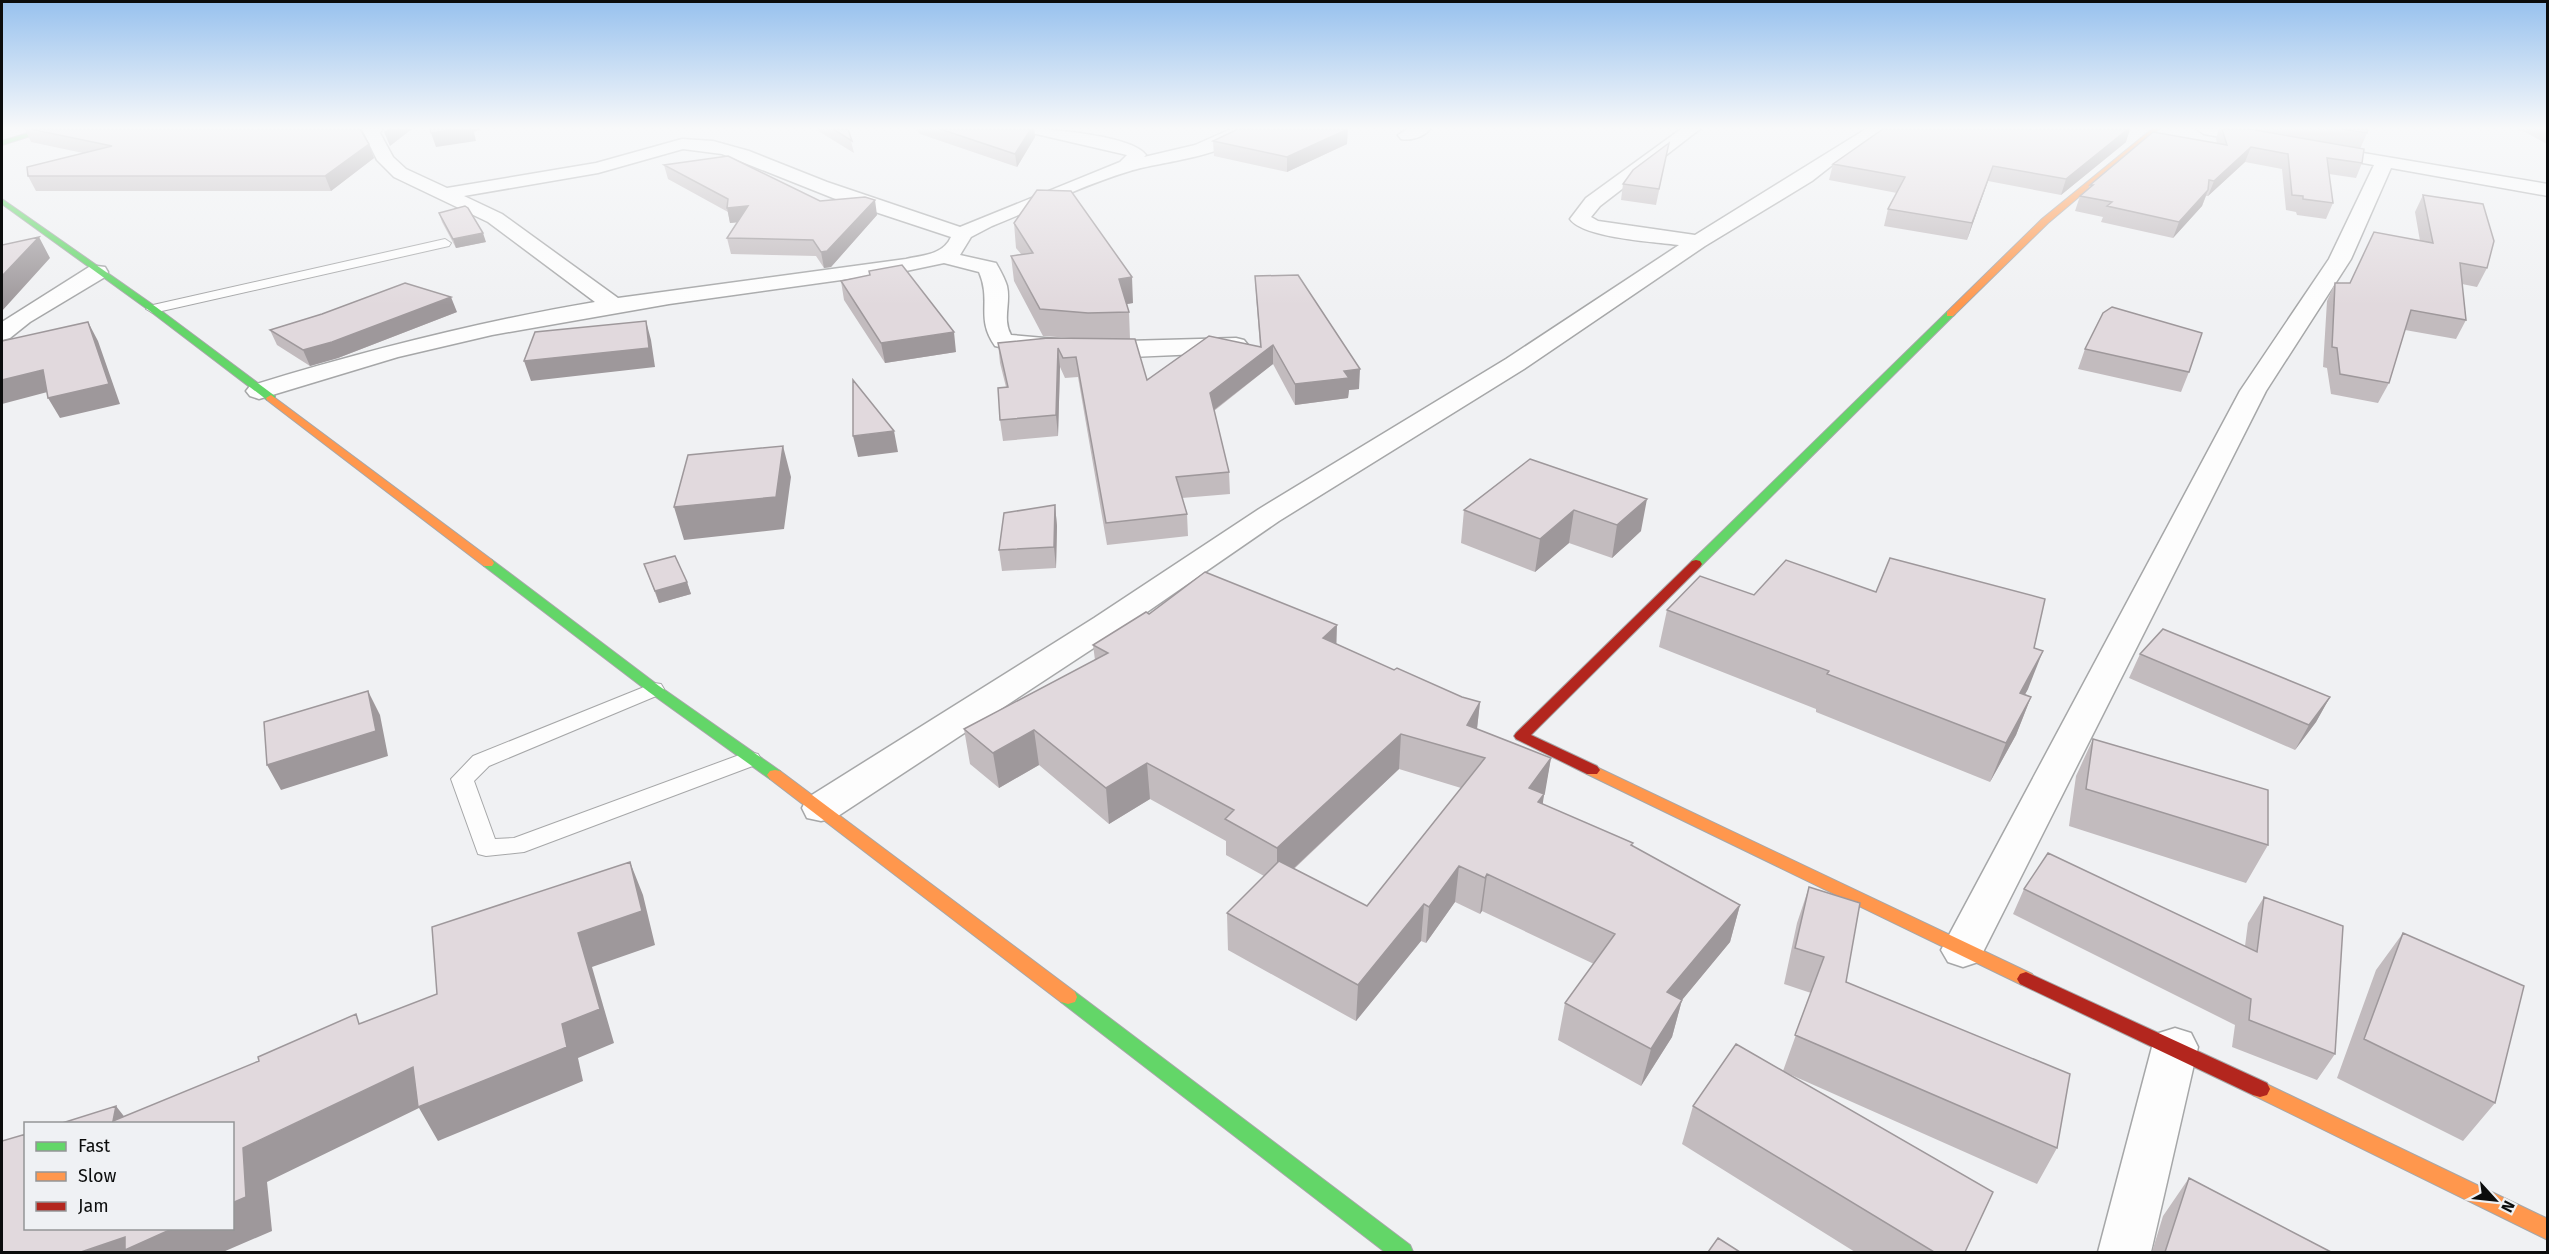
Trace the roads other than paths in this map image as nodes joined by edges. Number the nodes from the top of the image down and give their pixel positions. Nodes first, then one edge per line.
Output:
1 (430, 188) edge
2 (482, 188) edge
3 (827, 188) edge
4 (1072, 188) edge
5 (1613, 188) edge
6 (1788, 188) edge
7 (2085, 188) edge
8 (2373, 188) edge
9 (444, 194) junction
10 (2, 201) edge
11 (962, 234) junction
12 (1698, 242) junction
13 (445, 243) dead end
14 (944, 257) junction
15 (97, 272) junction
16 (614, 306) junction
17 (153, 309) junction
18 (2, 333) edge
19 (1236, 345) edge
20 (259, 391) junction
21 (654, 689) junction
22 (750, 759) junction
23 (821, 808) junction
24 (1963, 950) junction
25 (2175, 1047) junction
26 (2547, 1230) edge
27 (1402, 1252) edge
28 (2124, 1252) edge

1 - 9 street
2 - 9 street
3 - 11 street
4 - 11 street
5 - 12 street
6 - 12 street
7 - 24 street
8 - 24 street
9 - 16 street
10 - 15 street
11 - 14 street
12 - 23 street
13 - 17 lane
14 - 16 street
14 - 19 street
15 - 17 street
15 - 18 street
16 - 20 street
17 - 20 street
20 - 21 street
21 - 22 street
21 - 22 lane
22 - 23 street
23 - 27 street
24 - 25 street
25 - 26 street
25 - 28 street

